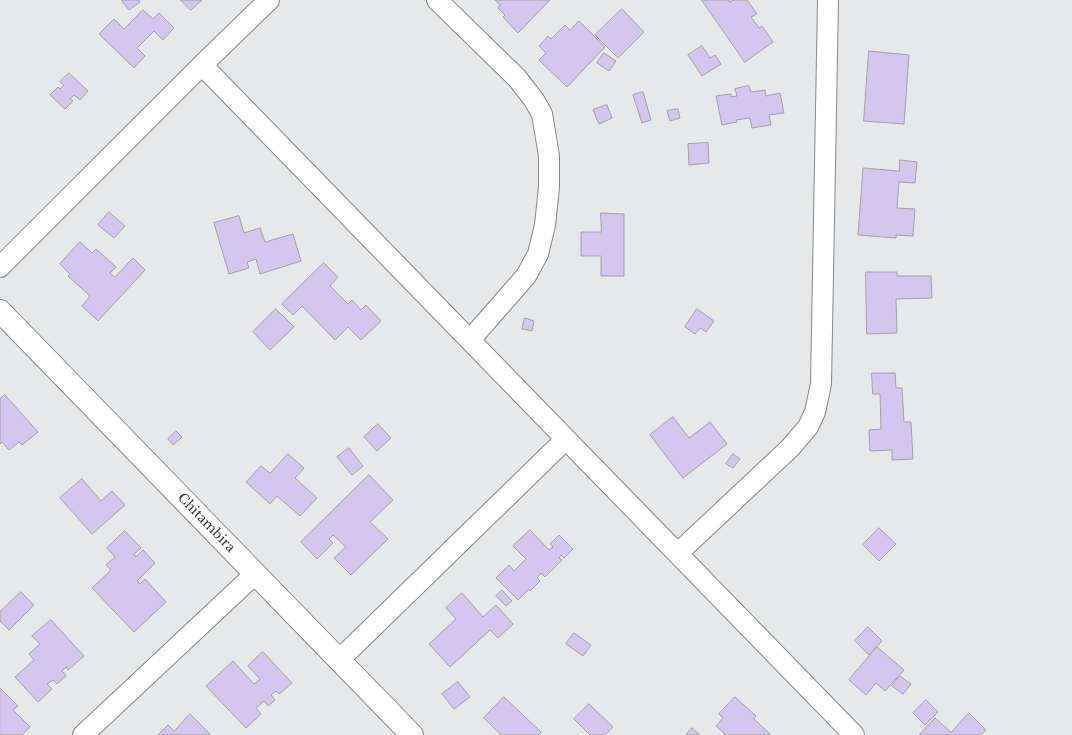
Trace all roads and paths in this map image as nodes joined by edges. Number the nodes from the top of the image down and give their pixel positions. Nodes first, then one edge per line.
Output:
1 (269, 0) edge
2 (437, 0) edge
3 (828, 0) edge
4 (202, 65) junction
5 (0, 266) edge
6 (0, 311) edge
7 (470, 340) junction
8 (566, 439) junction
9 (678, 553) junction
10 (255, 574) junction
11 (340, 660) junction
12 (83, 735) edge
13 (412, 735) edge
14 (854, 735) edge

1 - 4 street
2 - 7 street
3 - 9 street
4 - 5 street
4 - 7 street
6 - 10 street, Chitambira
7 - 8 street
8 - 9 street
8 - 11 street
9 - 14 street
10 - 11 street, Chitambira
10 - 12 street
11 - 13 street, Chitambira

